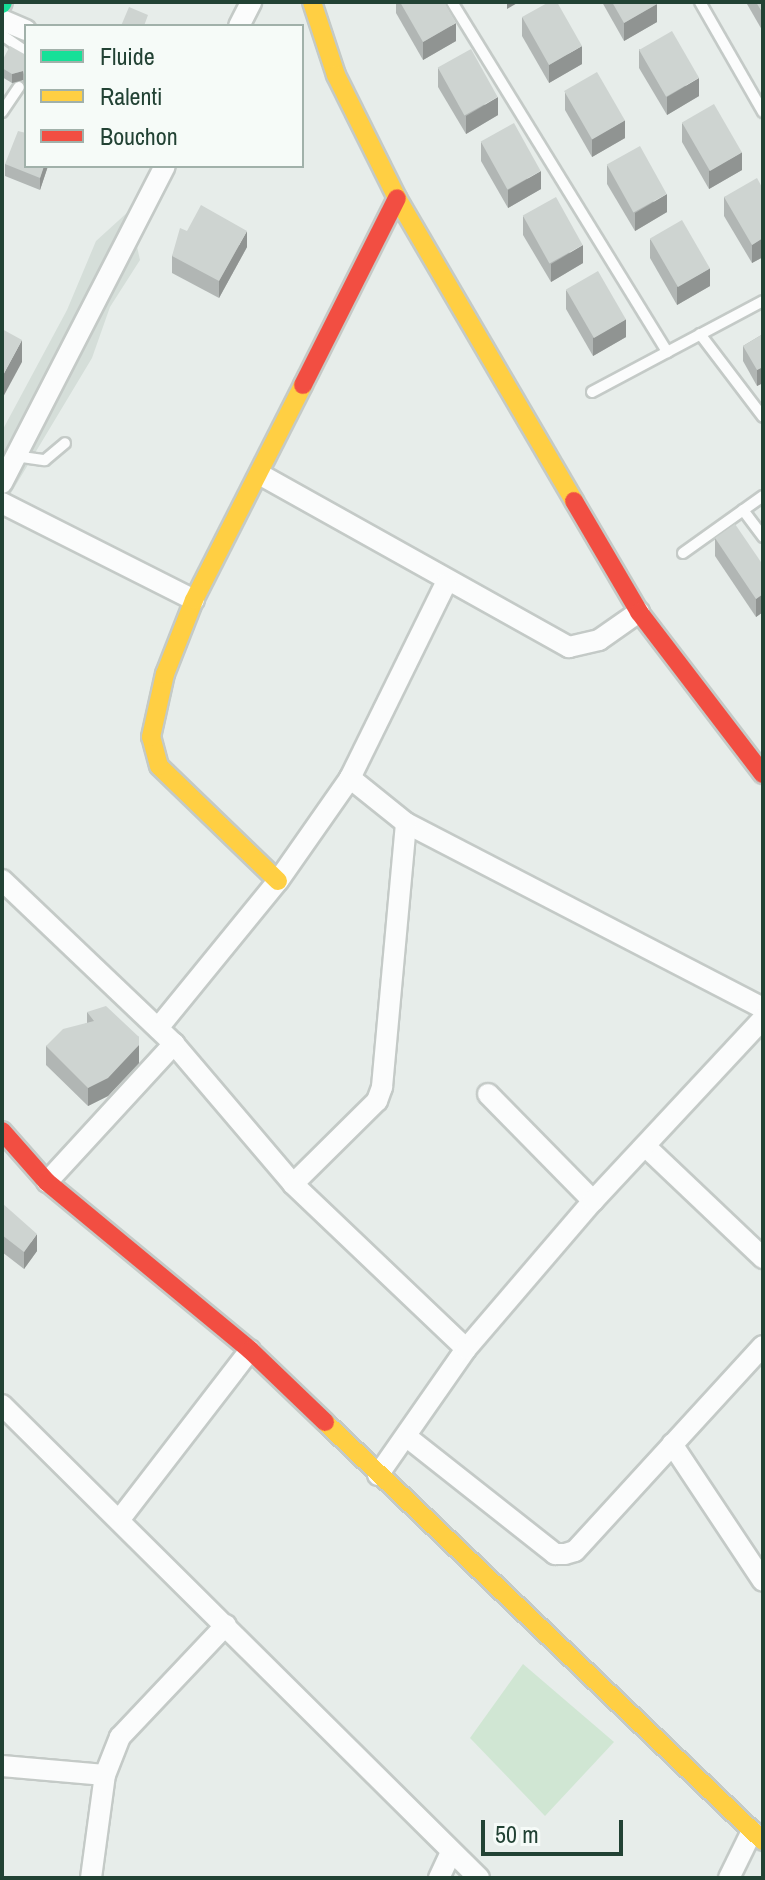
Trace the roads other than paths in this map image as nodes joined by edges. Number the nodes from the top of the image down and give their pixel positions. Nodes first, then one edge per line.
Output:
1 (251, 2) edge
2 (312, 2) edge
3 (452, 2) edge
4 (700, 2) edge
5 (2, 20) edge
6 (240, 24) edge
7 (24, 29) edge
8 (2, 35) edge
9 (24, 51) edge
10 (19, 87) dead end
11 (2, 112) edge
12 (763, 112) edge
13 (164, 168) edge
14 (397, 198) junction
15 (763, 301) edge
16 (700, 334) junction
17 (667, 352) junction
18 (592, 392) dead end
19 (763, 417) edge
20 (65, 443) dead end
21 (15, 456) junction
22 (261, 475) junction
23 (2, 483) edge
24 (763, 496) edge
25 (2, 503) edge
26 (743, 510) junction
27 (763, 537) edge
28 (683, 553) dead end
29 (446, 583) junction
30 (194, 600) junction
31 (639, 612) junction
32 (763, 774) edge
33 (350, 778) junction
34 (406, 823) junction
35 (2, 880) edge
36 (278, 881) junction
37 (763, 1008) edge
38 (763, 1019) edge
39 (158, 1028) junction
40 (174, 1044) junction
41 (488, 1094) dead end
42 (2, 1131) edge
43 (645, 1146) junction
44 (47, 1182) junction
45 (293, 1184) junction
46 (593, 1201) junction
47 (763, 1258) edge
48 (763, 1346) edge
49 (466, 1349) junction
50 (250, 1350) junction
51 (2, 1405) edge
52 (407, 1437) junction
53 (672, 1444) junction
54 (378, 1475) junction
55 (120, 1519) junction
56 (763, 1581) edge
57 (226, 1625) junction
58 (2, 1766) edge
59 (105, 1775) junction
60 (757, 1836) edge
61 (451, 1852) junction
62 (91, 1878) edge
63 (439, 1878) edge
64 (479, 1878) edge
65 (729, 1878) edge

1 - 6 street
2 - 14 street
3 - 17 lane
4 - 12 lane
5 - 7 street
8 - 9 lane
10 - 11 lane
13 - 21 street
14 - 22 street
14 - 31 street
15 - 16 lane
16 - 17 lane
16 - 19 lane
17 - 18 lane
20 - 21 lane
21 - 23 street
22 - 29 street
22 - 30 street
24 - 26 lane
25 - 30 street
26 - 27 lane
26 - 28 lane
29 - 31 street
29 - 33 street
30 - 36 street
31 - 32 street
33 - 34 street
33 - 36 street
34 - 37 street
34 - 45 street
35 - 39 street
36 - 39 street
38 - 43 street
39 - 40 street
40 - 44 street
40 - 45 street
41 - 46 street
42 - 44 street
43 - 46 street
43 - 47 street
44 - 50 street
45 - 49 street
46 - 49 street
48 - 53 street
49 - 52 street
50 - 54 street
50 - 55 street
51 - 55 street
52 - 53 street
52 - 54 street
53 - 56 street
54 - 60 street
55 - 57 street
57 - 59 street
57 - 61 street
58 - 59 street
59 - 62 street
60 - 65 street
61 - 63 street
61 - 64 street

